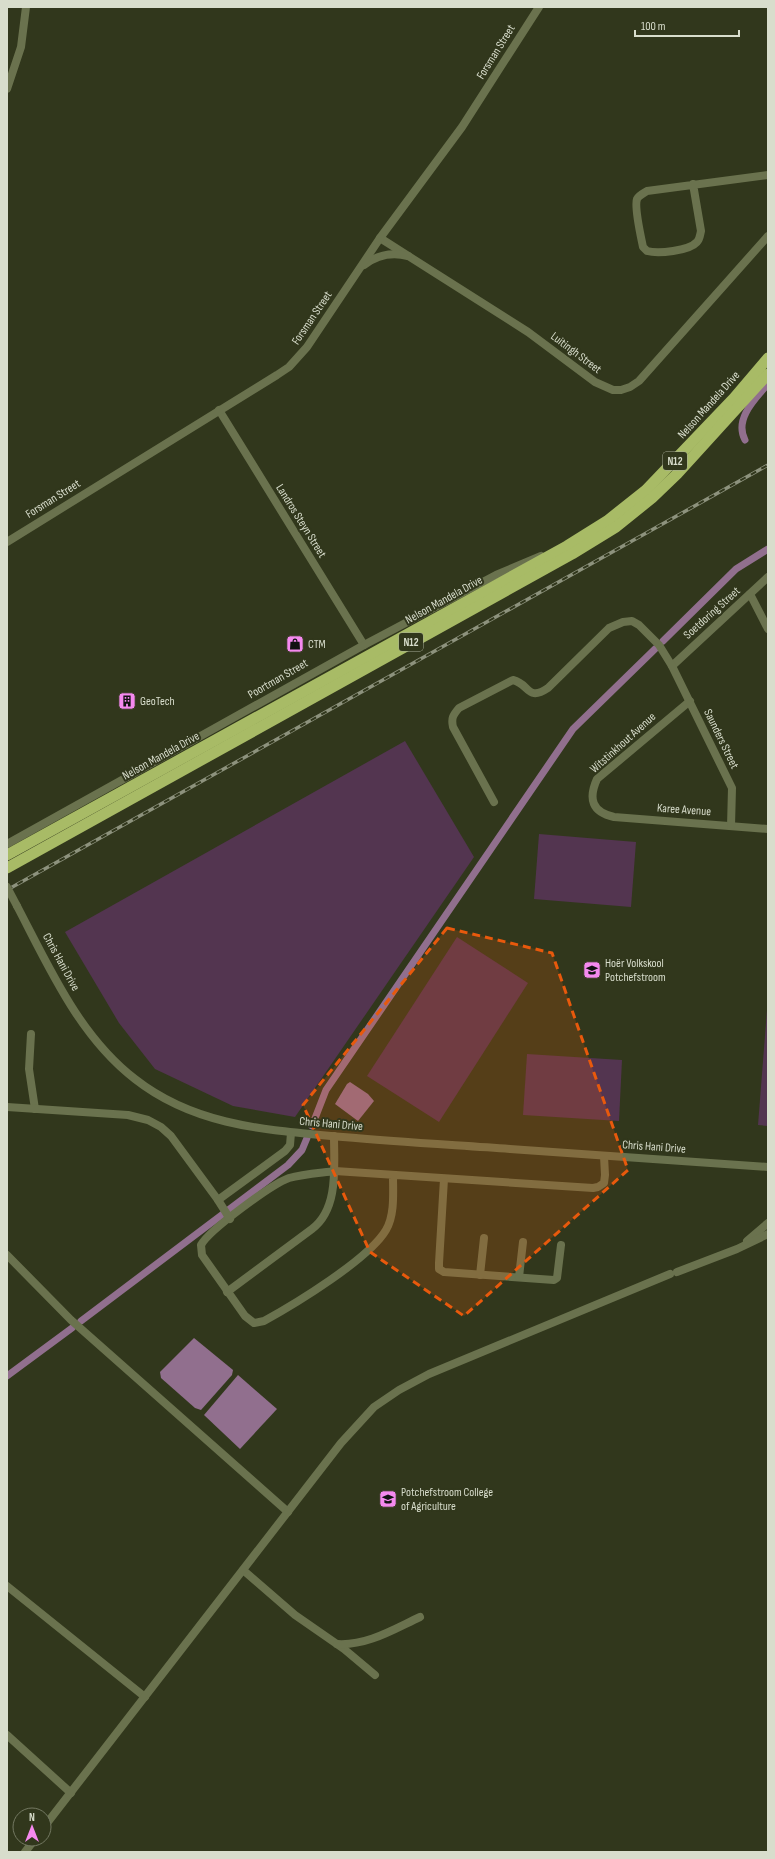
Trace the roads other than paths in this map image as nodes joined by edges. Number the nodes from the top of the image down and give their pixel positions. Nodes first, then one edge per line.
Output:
1 (26, 7) edge
2 (539, 7) edge
3 (9, 81) edge
4 (7, 89) edge
5 (768, 175) edge
6 (694, 184) junction
7 (768, 236) edge
8 (380, 238) junction
9 (408, 256) junction
10 (360, 268) junction
11 (768, 358) edge
12 (768, 374) edge
13 (219, 410) junction
14 (7, 542) edge
15 (567, 546) junction
16 (768, 577) edge
17 (750, 594) junction
18 (768, 629) edge
19 (364, 645) junction
20 (672, 666) junction
21 (690, 701) junction
22 (494, 802) dead end
23 (599, 811) joint
24 (730, 826) junction
25 (768, 829) edge
26 (7, 844) edge
27 (7, 855) edge
28 (7, 868) edge
29 (7, 887) edge
30 (31, 1034) dead end
31 (7, 1107) edge
32 (35, 1109) junction
33 (291, 1133) junction
34 (334, 1136) junction
35 (604, 1156) junction
36 (768, 1167) edge
37 (334, 1171) junction
38 (393, 1176) junction
39 (444, 1180) junction
40 (218, 1200) junction
41 (227, 1214) junction
42 (768, 1223) edge
43 (768, 1234) edge
44 (484, 1238) dead end
45 (523, 1242) dead end
46 (561, 1245) dead end
47 (737, 1249) junction
48 (7, 1255) edge
49 (480, 1275) junction
50 (519, 1278) junction
51 (227, 1292) junction
52 (288, 1512) junction
53 (243, 1570) junction
54 (7, 1586) edge
55 (420, 1617) dead end
56 (336, 1644) junction
57 (375, 1675) dead end
58 (145, 1697) junction
59 (7, 1735) edge
60 (71, 1793) junction
61 (52, 1817) edge

1 - 3 street
2 - 8 street, Forsman Street
3 - 4 street
5 - 6 street
6 - 6 street
7 - 9 street, Luitingh Street
8 - 9 street, Luitingh Street
8 - 10 street, Forsman Street
9 - 10 street
10 - 13 street, Forsman Street
11 - 15 highway, Nelson Mandela Drive / N12
12 - 28 highway, Nelson Mandela Drive / N12
13 - 14 street, Forsman Street
13 - 19 street, Landros Steyn Street
15 - 19 street, Poortman Street
15 - 27 highway, Nelson Mandela Drive / N12
16 - 17 street, Soetdoring Street
17 - 18 street
17 - 20 street, Soetdoring Street
19 - 26 street, Poortman Street
20 - 21 street, Saunders Street
20 - 22 street, Saunders Street
21 - 23 street, Witstinkhout Avenue
21 - 24 street, Saunders Street
23 - 24 street, Karee Avenue
24 - 25 street, Karee Avenue
29 - 33 street, Chris Hani Drive, bridge
30 - 32 street
31 - 32 street
32 - 40 street
33 - 34 street, Chris Hani Drive
33 - 40 street
34 - 35 street, Chris Hani Drive
34 - 37 street
35 - 36 street, Chris Hani Drive
35 - 39 street
37 - 38 street
37 - 41 street
37 - 51 street
38 - 39 street
38 - 51 street
39 - 49 street
40 - 41 street
41 - 51 street
42 - 47 street
43 - 47 street
44 - 49 street
45 - 50 street
46 - 50 street
47 - 52 street
48 - 52 street
49 - 50 street
52 - 53 street
53 - 56 street
53 - 58 street
54 - 58 street
55 - 56 street
56 - 57 street
58 - 60 street
59 - 60 street
60 - 61 street

